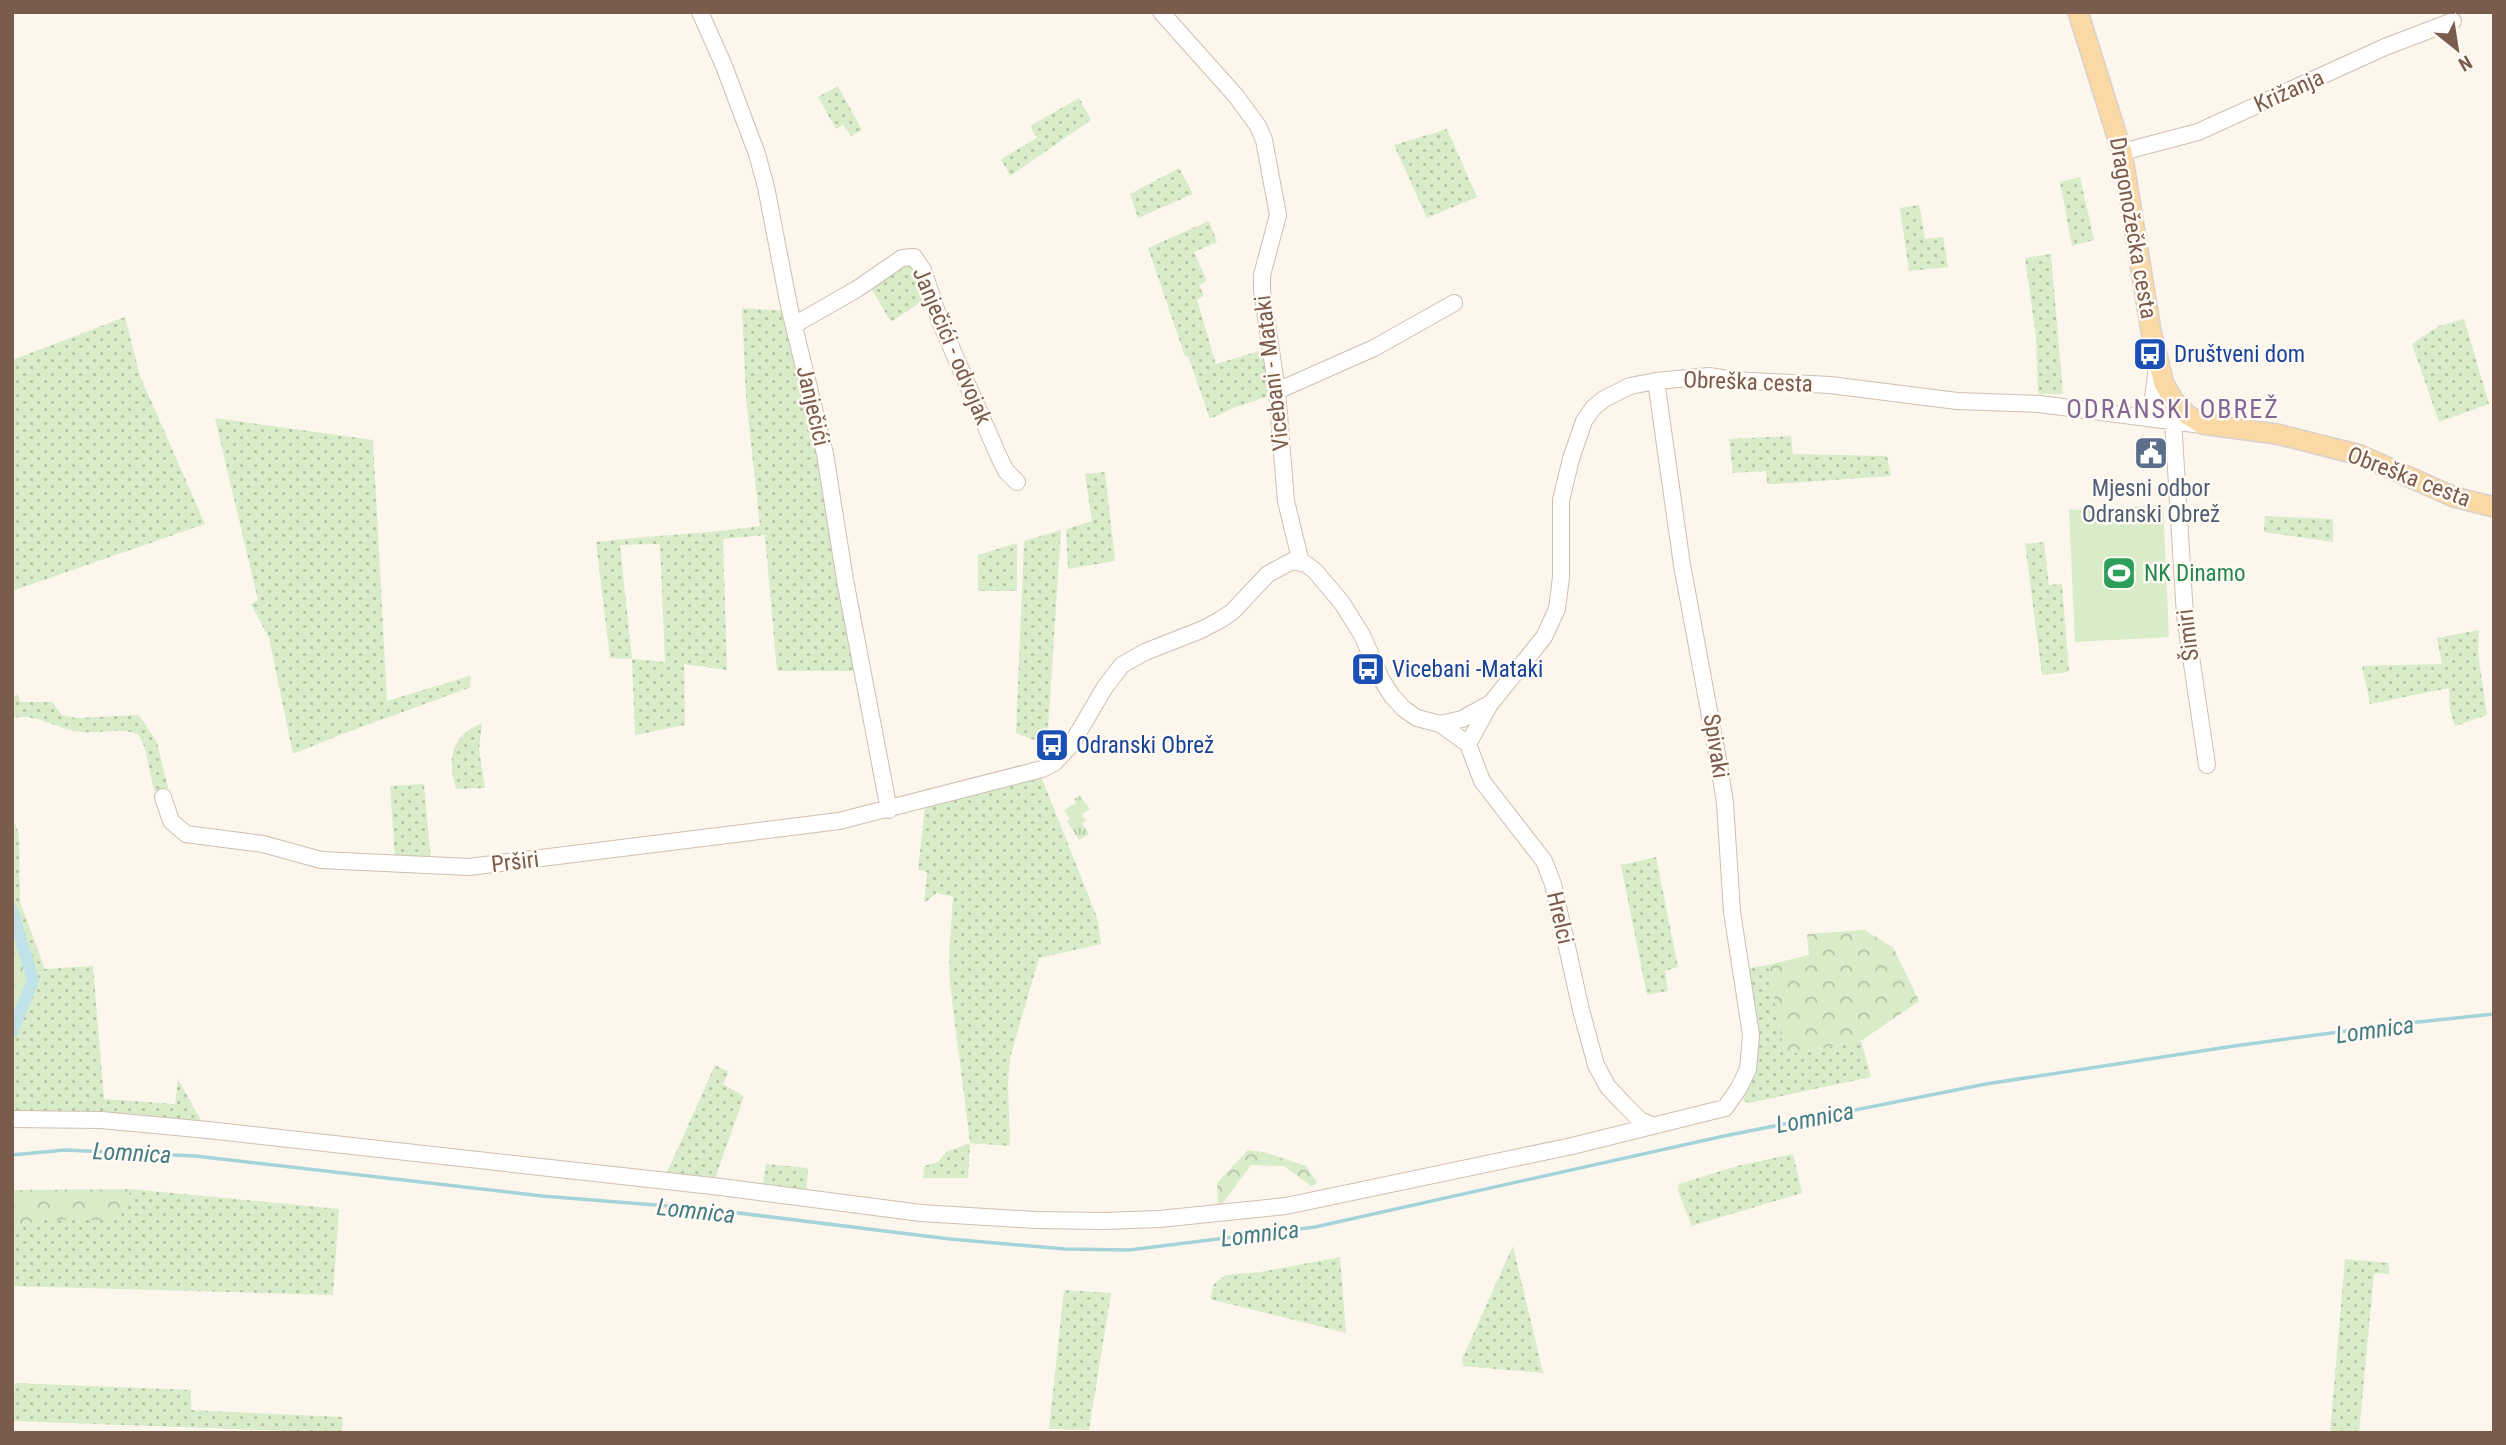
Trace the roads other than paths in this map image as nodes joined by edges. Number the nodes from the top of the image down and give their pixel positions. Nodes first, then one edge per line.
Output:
1 (700, 12) edge
2 (1161, 12) edge
3 (2078, 12) edge
4 (2453, 22) dead end
5 (2122, 152) junction
6 (1454, 303) dead end
7 (794, 325) junction
8 (2158, 359) junction
9 (1656, 381) junction
10 (1277, 391) junction
11 (2151, 417) junction
12 (2173, 420) junction
13 (2210, 426) junction
14 (1017, 482) dead end
15 (2494, 507) edge
16 (1301, 563) junction
17 (1491, 703) junction
18 (1440, 724) junction
19 (1468, 744) junction
20 (2207, 765) dead end
21 (163, 796) dead end
22 (889, 810) junction
23 (12, 1119) edge
24 (1651, 1125) junction

1 - 7 street, Janječići
2 - 10 street, Vicebani - Mataki
3 - 5 main road, Dragonožečka cesta
4 - 5 street, Križanja
5 - 8 main road, Dragonožečka cesta
6 - 10 street
7 - 14 street, Janječići - odvojak
7 - 22 street, Janječići
8 - 11 street
8 - 13 main road, Dragonožečka cesta
9 - 11 street, Obreška cesta
9 - 17 street, Obreška cesta
9 - 24 street, Spivaki
10 - 16 street, Vicebani - Mataki
11 - 12 street, Obreška cesta
12 - 13 street, Obreška cesta
12 - 20 street, Šimiri
13 - 15 main road, Obreška cesta
16 - 18 street
16 - 22 street
17 - 18 street, Obreška cesta
17 - 19 street
18 - 19 street
19 - 24 street, Hrelci
21 - 22 street, Prširi
23 - 24 street

